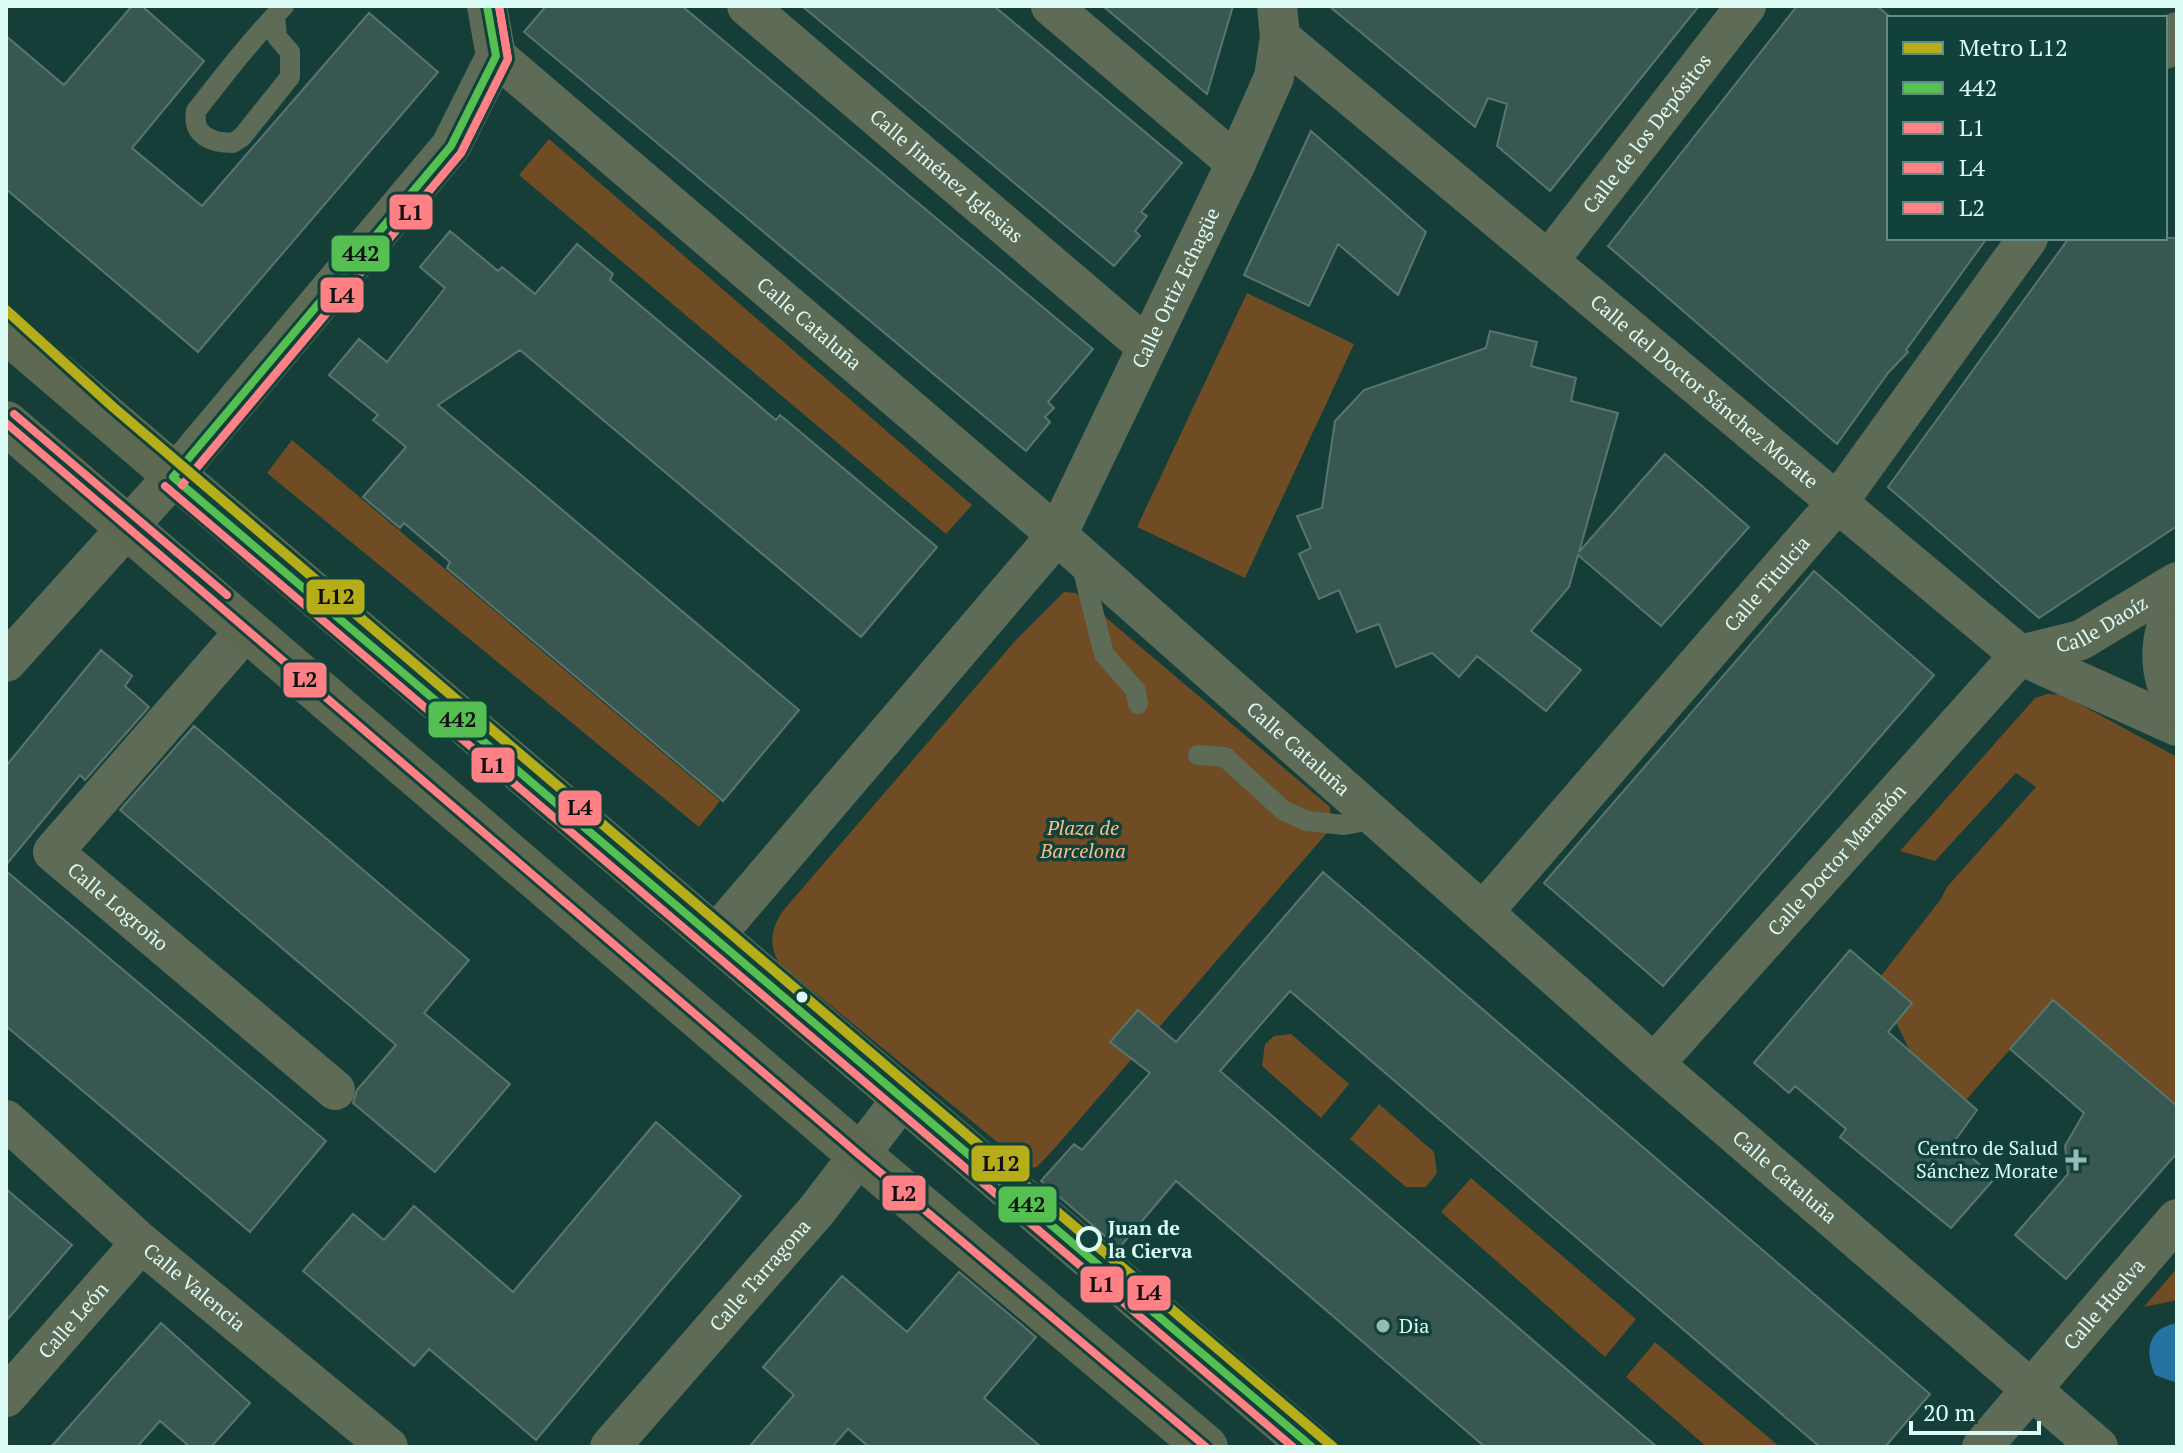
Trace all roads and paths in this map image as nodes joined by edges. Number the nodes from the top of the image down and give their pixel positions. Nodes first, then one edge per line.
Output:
1 (487, 6) edge
2 (747, 6) edge
3 (1051, 6) edge
4 (1746, 6) edge
5 (280, 11) edge
6 (1279, 21) edge
7 (496, 56) junction
8 (1236, 163) junction
9 (2027, 240) edge
10 (1549, 260) junction
11 (6, 331) edge
12 (1145, 345) junction
13 (6, 423) edge
14 (173, 477) junction
15 (1837, 503) junction
16 (127, 525) junction
17 (1068, 546) junction
18 (2177, 582) edge
19 (2177, 603) edge
20 (248, 628) junction
21 (2020, 655) junction
22 (6, 662) edge
23 (1138, 704) dead end
24 (2177, 704) edge
25 (2177, 726) edge
26 (1198, 755) dead end
27 (1377, 819) junction
28 (1483, 912) junction
29 (713, 938) junction
30 (1654, 1064) junction
31 (335, 1090) dead end
32 (902, 1099) junction
33 (6, 1120) edge
34 (857, 1153) junction
35 (2177, 1219) edge
36 (141, 1243) junction
37 (2031, 1388) junction
38 (6, 1397) edge
39 (388, 1447) edge
40 (610, 1447) edge
41 (1206, 1447) edge
42 (1312, 1447) edge
43 (1982, 1447) edge
44 (2098, 1447) edge

1 - 7 street
2 - 12 street, Calle Jiménez Iglesias
3 - 8 street
4 - 10 street, Calle de los Depósitos
5 - 5 lane
6 - 8 street, Calle Ortiz Echagüe
6 - 10 street, Calle del Doctor Sánchez Morate
7 - 14 street
7 - 17 street, Calle Cataluña
8 - 12 street, Calle Ortiz Echagüe
9 - 15 street, Calle Titulcia
10 - 15 street, Calle del Doctor Sánchez Morate
11 - 14 street
12 - 17 street, Calle Ortiz Echagüe
13 - 16 street
14 - 16 street
14 - 29 street
15 - 21 street, Calle del Doctor Sánchez Morate
15 - 28 street, Calle Titulcia
16 - 20 street
16 - 22 street
17 - 23 lane
17 - 27 street, Calle Cataluña
17 - 29 street
18 - 21 street, Calle Daoíz
19 - 24 street
20 - 31 street, Calle Logroño
20 - 34 street
21 - 25 street, Calle del Doctor Sánchez Morate
21 - 30 street, Calle Doctor Marañón
26 - 27 lane
27 - 28 street, Calle Cataluña
28 - 30 street, Calle Cataluña
29 - 32 street
30 - 37 street, Calle Cataluña
32 - 34 street, Calle Tarragona
32 - 42 street
33 - 36 street, Calle Valencia
34 - 40 street, Calle Tarragona
34 - 41 street
35 - 37 street, Calle Huelva
36 - 38 street, Calle León
36 - 39 street, Calle Valencia
37 - 43 street, Calle Huelva
37 - 44 street, Calle Cataluña

